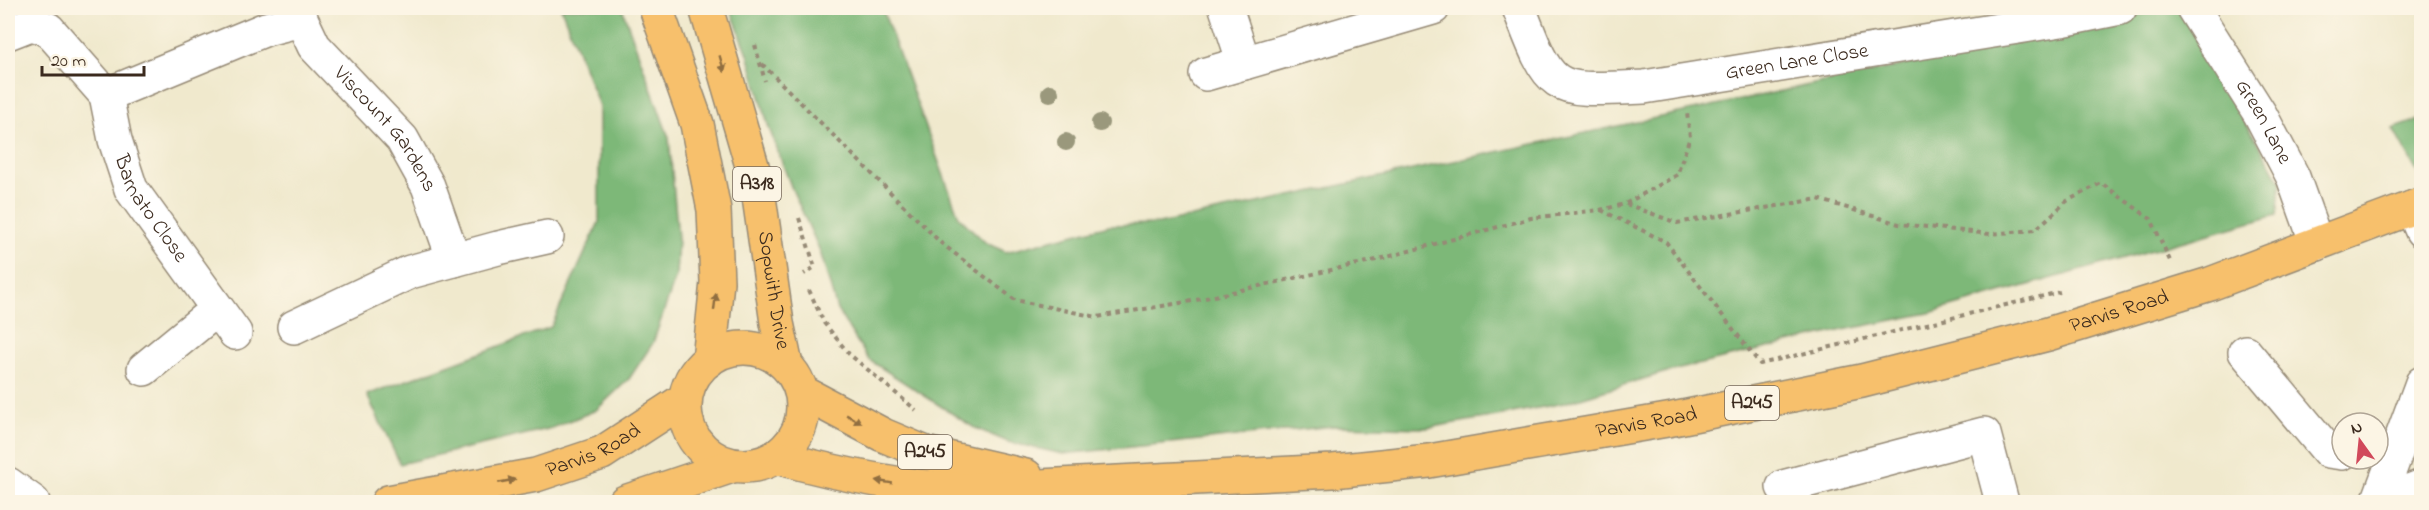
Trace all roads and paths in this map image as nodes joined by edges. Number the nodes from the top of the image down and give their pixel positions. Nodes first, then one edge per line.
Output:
1 (656, 8) edge
2 (706, 8) edge
3 (1227, 8) edge
4 (1433, 8) edge
5 (1519, 8) edge
6 (2120, 8) edge
7 (2193, 8) edge
8 (298, 14) edge
9 (8, 33) edge
10 (1244, 63) junction
11 (762, 64) dead end
12 (1206, 74) dead end
13 (1682, 81) junction
14 (106, 95) junction
15 (1625, 204) junction
16 (1600, 210) junction
17 (2418, 214) edge
18 (547, 237) dead end
19 (2318, 244) junction
20 (454, 260) junction
21 (800, 263) dead end
22 (2171, 263) junction
23 (2160, 266) dead end
24 (2070, 289) dead end
25 (2189, 291) junction
26 (294, 327) dead end
27 (2244, 352) dead end
28 (709, 360) junction
29 (144, 369) dead end
30 (794, 378) junction
31 (2421, 383) edge
32 (685, 399) junction
33 (924, 416) dead end
34 (2330, 451) edge
35 (2390, 451) edge
36 (776, 457) junction
37 (732, 466) junction
38 (2384, 471) edge
39 (8, 484) edge
40 (1059, 484) junction
41 (2421, 486) edge
42 (1783, 487) dead end
43 (33, 502) edge
44 (388, 502) edge
45 (625, 502) edge
46 (2002, 502) edge
47 (2379, 502) edge

28 -> 1 main road, A318
2 -> 30 main road, Sopwith Drive / A318
3 - 10 street
4 - 10 street
5 - 13 street, Green Lane Close
6 - 13 street, Green Lane Close
7 - 19 street, Green Lane
8 - 14 street
8 - 20 street, Viscount Gardens
9 - 14 street, Barnato Close
10 - 12 street
11 - 16 path
13 - 15 path
14 - 29 street, Barnato Close
15 - 16 path
15 - 22 path
16 - 24 path
17 - 19 main road, Parvis Road / A245
18 - 20 street
19 - 25 main road, Parvis Road / A245
20 - 26 street
21 - 33 path
22 - 23 path
22 - 25 path
25 - 40 main road, Parvis Road / A245
27 - 34 street
28 - 30 main road, A245
28 - 32 main road, A245
30 - 36 main road
30 -> 40 main road, Parvis Road / A245
31 - 35 street
32 - 37 main road
44 -> 32 main road, Parvis Road / A245
36 - 37 main road
40 -> 36 main road, Parvis Road / A245
37 - 45 main road
38 - 47 street
39 - 43 street
41 - 47 street
42 - 46 street

